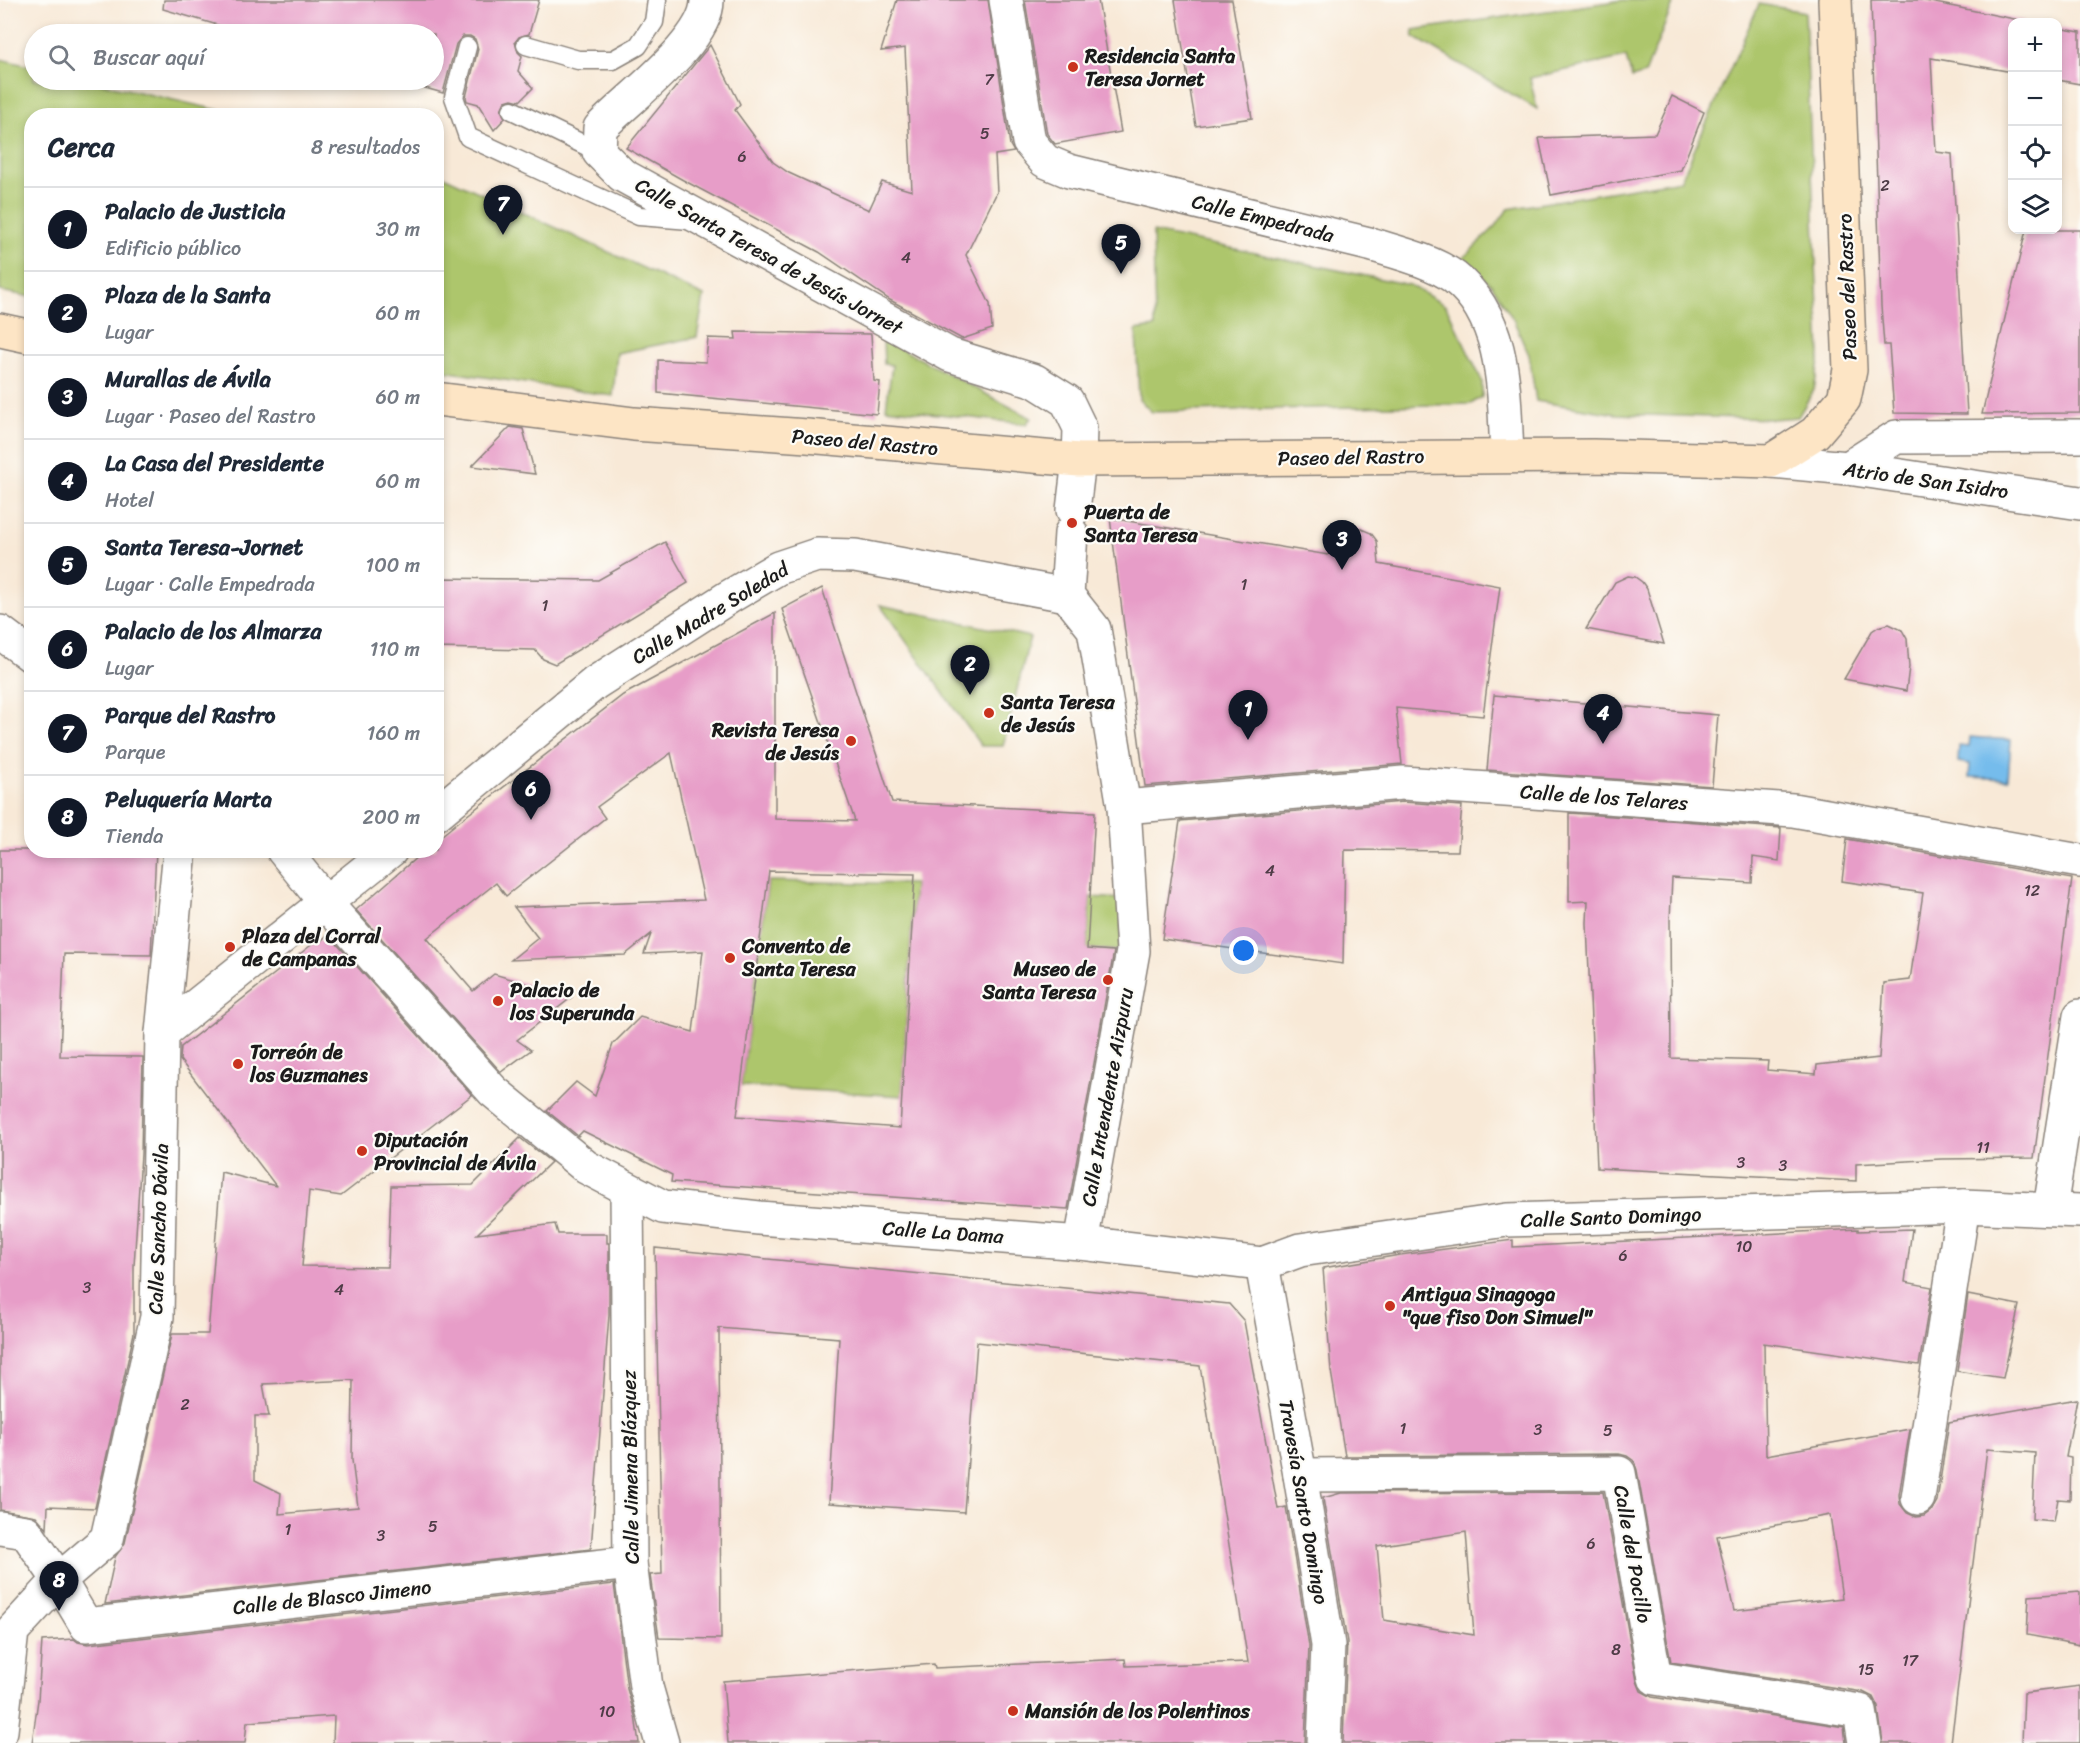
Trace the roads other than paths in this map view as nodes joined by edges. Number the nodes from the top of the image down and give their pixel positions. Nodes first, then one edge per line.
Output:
1 (657, 0) edge
2 (707, 0) edge
3 (1005, 0) edge
4 (1835, 0) edge
5 (526, 45) dead end
6 (467, 47) dead end
7 (512, 110) dead end
8 (599, 152) junction
9 (704, 221) junction
10 (0, 330) edge
11 (24, 335) edge
12 (444, 400) edge
13 (2080, 436) edge
14 (1508, 456) junction
15 (1080, 460) junction
16 (1771, 461) junction
17 (1848, 468) junction
18 (2080, 503) edge
19 (1067, 595) junction
20 (0, 632) edge
21 (24, 650) edge
22 (444, 807) edge
23 (1124, 807) junction
24 (179, 858) edge
25 (289, 858) edge
26 (383, 858) edge
27 (2080, 861) edge
28 (330, 908) junction
29 (2080, 1016) edge
30 (162, 1033) junction
31 (627, 1189) junction
32 (1963, 1206) junction
33 (2065, 1210) edge
34 (1081, 1243) junction
35 (1263, 1263) junction
36 (1300, 1475) junction
37 (1918, 1498) dead end
38 (0, 1528) edge
39 (630, 1563) junction
40 (59, 1580) junction
41 (1, 1731) edge
42 (662, 1743) edge
43 (1324, 1743) edge
44 (1865, 1743) edge

1 - 5 lane
2 - 8 street
3 - 14 street, Calle Empedrada
4 - 16 street, Paseo del Rastro
6 - 9 lane
7 - 8 lane
8 - 9 street, Calle Santa Teresa de Jesús Jornet
9 - 15 street, Calle Santa Teresa de Jesús Jornet
10 - 11 street
12 - 15 street, Paseo del Rastro
13 - 17 street
14 - 15 street, Paseo del Rastro
14 - 16 street, Paseo del Rastro
15 - 19 street, Calle Santa Teresa de Jesús Jornet
16 - 17 street, Atrio de San Isidro
17 - 18 street, Atrio de San Isidro
19 - 22 street, Calle Madre Soledad
19 - 23 street, Calle Intendente Aizpuru
20 - 21 street
23 - 27 street, Calle de los Telares
23 - 34 street, Calle Intendente Aizpuru
24 - 30 street, Calle Sancho Dávila
25 - 28 street
26 - 28 street
28 - 30 street
28 - 31 street, Calle La Dama
29 - 33 street
30 - 40 street, Calle Sancho Dávila
31 - 34 street, Calle La Dama
31 - 39 street, Calle Jimena Blázquez
32 - 33 street, Calle Santo Domingo
32 - 35 street, Calle Santo Domingo
32 - 37 street
34 - 35 street, Calle La Dama
35 - 36 street, Travesía Santo Domingo
36 - 43 street, Travesía Santo Domingo
36 - 44 street, Calle del Pocillo
38 - 40 street
39 - 40 street, Calle de Blasco Jimeno
39 - 42 street, Calle Jimena Blázquez
40 - 41 street, Calle Sancho Dávila

